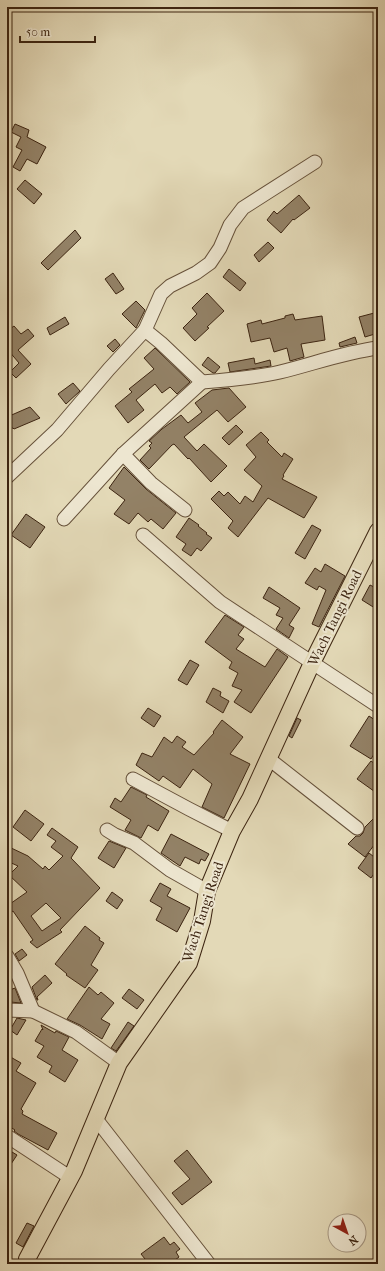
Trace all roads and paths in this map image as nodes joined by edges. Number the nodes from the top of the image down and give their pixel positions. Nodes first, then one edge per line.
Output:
1 (315, 162) dead end
2 (145, 330) junction
3 (378, 348) edge
4 (202, 382) junction
5 (122, 454) junction
6 (7, 477) edge
7 (185, 510) dead end
8 (64, 519) dead end
9 (143, 535) dead end
10 (376, 538) edge
11 (312, 664) junction
12 (378, 706) edge
13 (269, 759) junction
14 (134, 779) dead end
15 (357, 828) dead end
16 (107, 830) dead end
17 (232, 830) junction
18 (207, 891) junction
19 (7, 956) edge
20 (7, 1010) edge
21 (33, 1011) junction
22 (119, 1063) junction
23 (96, 1119) junction
24 (7, 1136) edge
25 (70, 1178) junction
26 (27, 1262) edge
27 (209, 1264) edge

1 - 2 street
2 - 4 street
2 - 6 street
3 - 4 street
4 - 5 street
5 - 7 street
5 - 8 street
9 - 11 street
10 - 11 main road, Wach Tangi Road
11 - 12 street
11 - 13 main road, Wach Tangi Road
13 - 15 street
13 - 17 main road, Wach Tangi Road
14 - 17 street
16 - 18 street
17 - 18 main road, Wach Tangi Road
18 - 22 main road, Wach Tangi Road
19 - 21 street
20 - 21 street
21 - 22 street
22 - 23 main road, Wach Tangi Road
23 - 25 main road, Wach Tangi Road
23 - 27 street
24 - 25 street
25 - 26 main road, Wach Tangi Road

